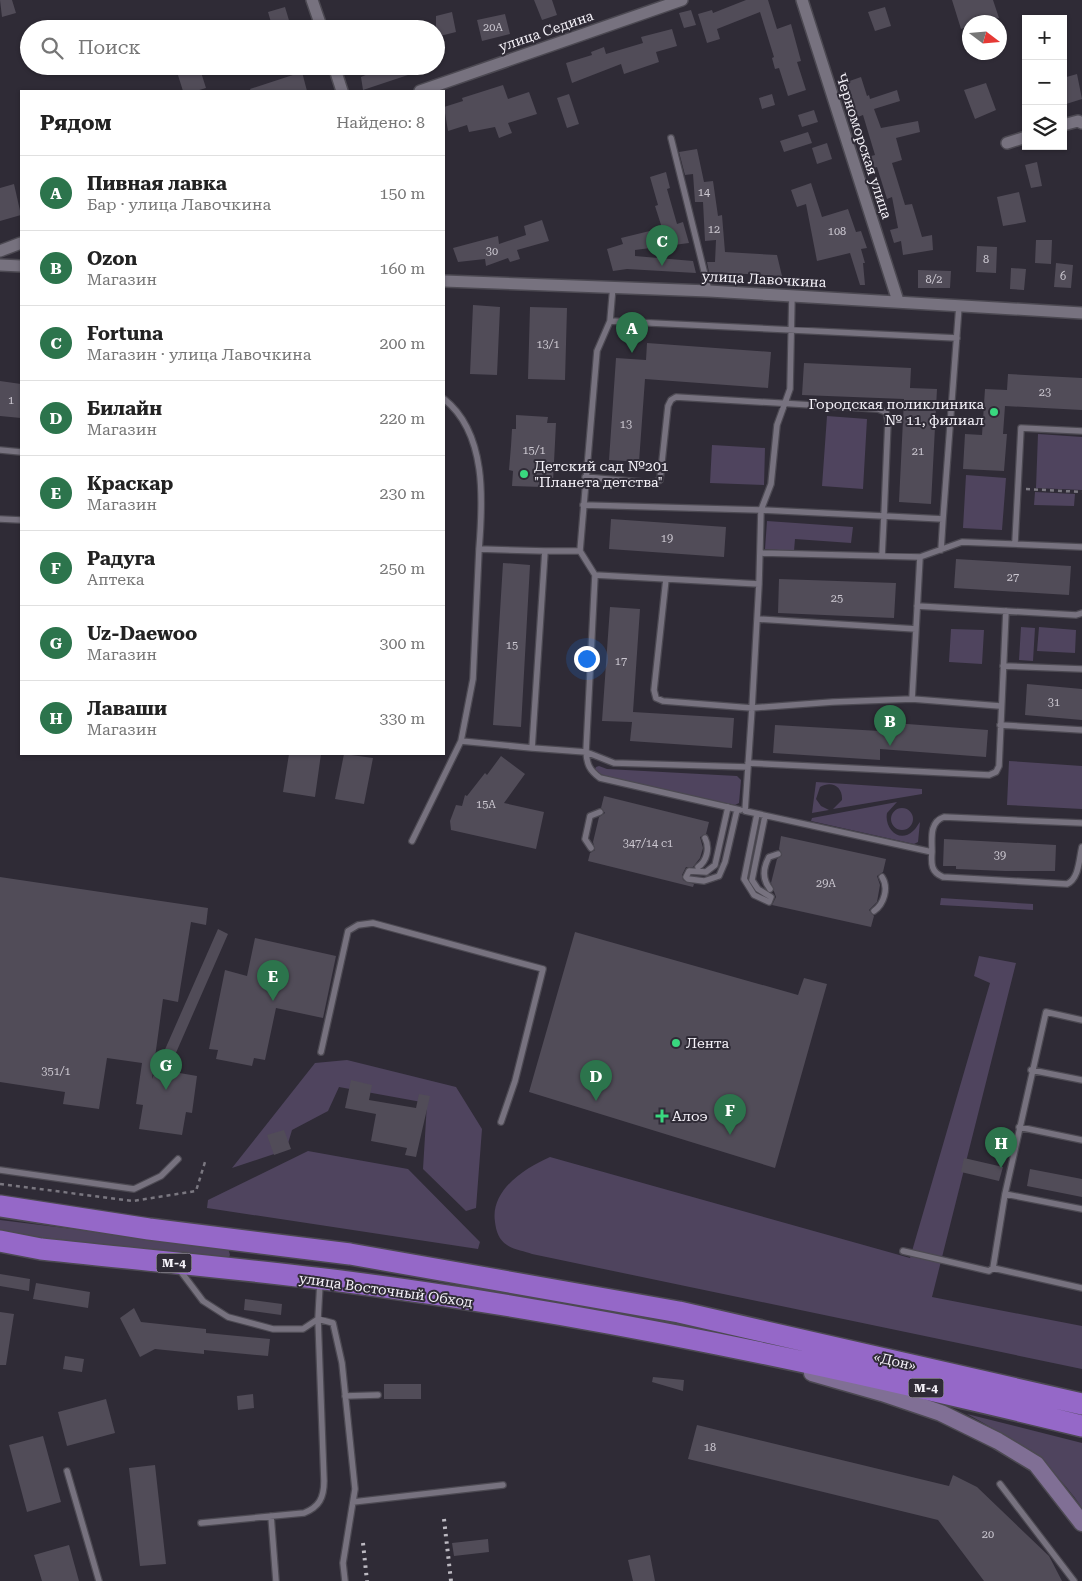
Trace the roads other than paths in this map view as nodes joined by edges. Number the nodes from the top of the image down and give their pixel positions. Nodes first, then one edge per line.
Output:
1 (312, 0) edge
2 (682, 0) edge
3 (802, 0) edge
4 (319, 20) edge
5 (337, 75) edge
6 (342, 90) edge
7 (423, 90) edge
8 (1082, 123) edge
9 (1067, 124) edge
10 (671, 138) dead end
11 (1022, 138) edge
12 (1007, 143) dead end
13 (20, 243) edge
14 (0, 251) edge
15 (0, 265) edge
16 (20, 266) edge
17 (445, 281) edge
18 (613, 286) junction
19 (709, 291) junction
20 (792, 295) junction
21 (898, 301) junction
22 (959, 306) junction
23 (1082, 313) edge
24 (610, 321) junction
25 (790, 331) junction
26 (957, 338) junction
27 (445, 400) edge
28 (786, 403) junction
29 (1082, 430) edge
30 (0, 450) edge
31 (20, 452) edge
32 (585, 477) junction
33 (583, 504) junction
34 (761, 510) junction
35 (884, 516) junction
36 (0, 519) edge
37 (943, 519) junction
38 (20, 520) edge
39 (1015, 543) junction
40 (1082, 547) edge
41 (478, 549) junction
42 (941, 550) junction
43 (545, 551) junction
44 (580, 551) junction
45 (761, 553) junction
46 (882, 556) junction
47 (920, 557) junction
48 (595, 575) junction
49 (666, 579) junction
50 (759, 584) junction
51 (917, 606) junction
52 (1006, 611) junction
53 (1082, 613) edge
54 (757, 619) junction
55 (916, 629) junction
56 (1003, 666) junction
57 (1082, 669) edge
58 (912, 699) junction
59 (1000, 706) junction
60 (752, 708) junction
61 (1000, 725) junction
62 (1082, 730) edge
63 (461, 741) junction
64 (532, 748) junction
65 (586, 752) junction
66 (748, 765) junction
67 (728, 808) junction
68 (737, 810) junction
69 (745, 811) junction
70 (600, 812) dead end
71 (757, 814) junction
72 (765, 816) junction
73 (1082, 823) edge
74 (705, 838) dead end
75 (412, 841) dead end
76 (591, 848) dead end
77 (1082, 848) edge
78 (932, 852) junction
79 (778, 854) dead end
80 (698, 867) dead end
81 (882, 877) dead end
82 (770, 889) dead end
83 (874, 911) dead end
84 (1082, 1020) edge
85 (321, 1052) dead end
86 (1032, 1070) junction
87 (1082, 1080) edge
88 (501, 1122) dead end
89 (1019, 1127) junction
90 (1082, 1140) edge
91 (178, 1159) dead end
92 (0, 1170) edge
93 (1005, 1194) junction
94 (6, 1204) edge
95 (1082, 1209) edge
96 (0, 1241) edge
97 (903, 1251) dead end
98 (175, 1263) junction
99 (993, 1268) junction
100 (320, 1279) junction
101 (1082, 1288) edge
102 (318, 1319) junction
103 (738, 1325) joint
104 (769, 1354) junction
105 (1000, 1385) junction
106 (378, 1395) dead end
107 (1082, 1395) edge
108 (345, 1396) junction
109 (1082, 1404) edge
110 (1082, 1426) edge
111 (67, 1471) dead end
112 (1000, 1484) dead end
113 (503, 1485) dead end
114 (353, 1502) junction
115 (271, 1516) junction
116 (201, 1523) dead end
117 (1082, 1523) edge
118 (99, 1581) edge
119 (276, 1581) edge
120 (346, 1581) edge
121 (1074, 1581) edge

1 - 4 street
2 - 7 street, улица Седина
3 - 21 street, Черноморская улица
5 - 6 street
8 - 9 street
10 - 19 lane
11 - 12 street
13 - 14 street
15 - 16 street
17 - 18 street, улица Лавочкина
18 - 19 street, улица Лавочкина
18 - 24 lane
19 - 20 street, улица Лавочкина
20 - 21 street, улица Лавочкина
20 - 25 lane
21 - 22 street, улица Лавочкина
22 - 23 street, улица Лавочкина
22 - 26 lane
24 - 25 lane
24 - 32 lane
25 - 26 lane
25 - 28 lane
26 - 37 lane
27 - 41 lane
28 - 32 lane
28 - 34 lane
28 - 35 lane
29 - 39 lane
30 - 31 lane
32 - 33 lane
33 - 34 lane
33 - 44 lane
34 - 35 lane
34 - 45 lane
35 - 37 lane
35 - 46 lane
36 - 38 lane
37 - 42 lane
39 - 40 lane
39 - 42 lane
41 - 43 lane
41 - 63 lane
42 - 47 lane
43 - 44 lane
43 - 64 lane
44 - 48 lane
45 - 46 lane
45 - 50 lane
46 - 47 lane
47 - 51 lane
48 - 49 lane
48 - 65 lane
49 - 50 lane
49 - 60 lane
50 - 54 lane
51 - 52 lane
51 - 55 lane
52 - 53 lane
52 - 56 lane
54 - 55 lane
54 - 60 lane
55 - 58 lane
56 - 57 lane
56 - 59 lane
58 - 59 lane
58 - 60 lane
59 - 61 lane
60 - 66 lane
61 - 62 lane
61 - 66 lane
63 - 64 lane
63 - 75 lane
64 - 65 lane
65 - 66 lane
65 - 67 lane
66 - 69 lane
67 - 68 lane
67 - 68 lane
68 - 69 lane
69 - 71 lane
70 - 76 lane
71 - 72 lane
71 - 72 lane
72 - 78 lane
73 - 78 lane
74 - 80 lane
77 - 78 lane
79 - 82 lane
81 - 83 lane
84 - 86 lane
85 - 88 lane
86 - 87 lane
86 - 89 lane
89 - 90 lane
89 - 93 lane
91 - 92 lane
93 - 95 lane
93 - 99 lane
94 - 103 highway, улица Восточный Обход / М-4
96 - 98 highway, улица Восточный Обход / М-4
97 - 99 lane
98 - 100 highway, улица Восточный Обход / М-4
98 - 102 lane
99 - 101 lane
100 - 102 lane
100 - 104 highway, улица Восточный Обход / М-4
102 - 108 lane
102 - 115 lane
103 - 105 highway, «Дон» / М-4
104 - 110 highway, «Дон» / М-4
104 - 117 main road
105 - 107 main road
105 - 109 highway, «Дон» / М-4
106 - 108 lane
108 - 114 lane
111 - 118 lane
112 - 121 lane
113 - 114 lane
114 - 120 lane
115 - 116 lane
115 - 119 lane

